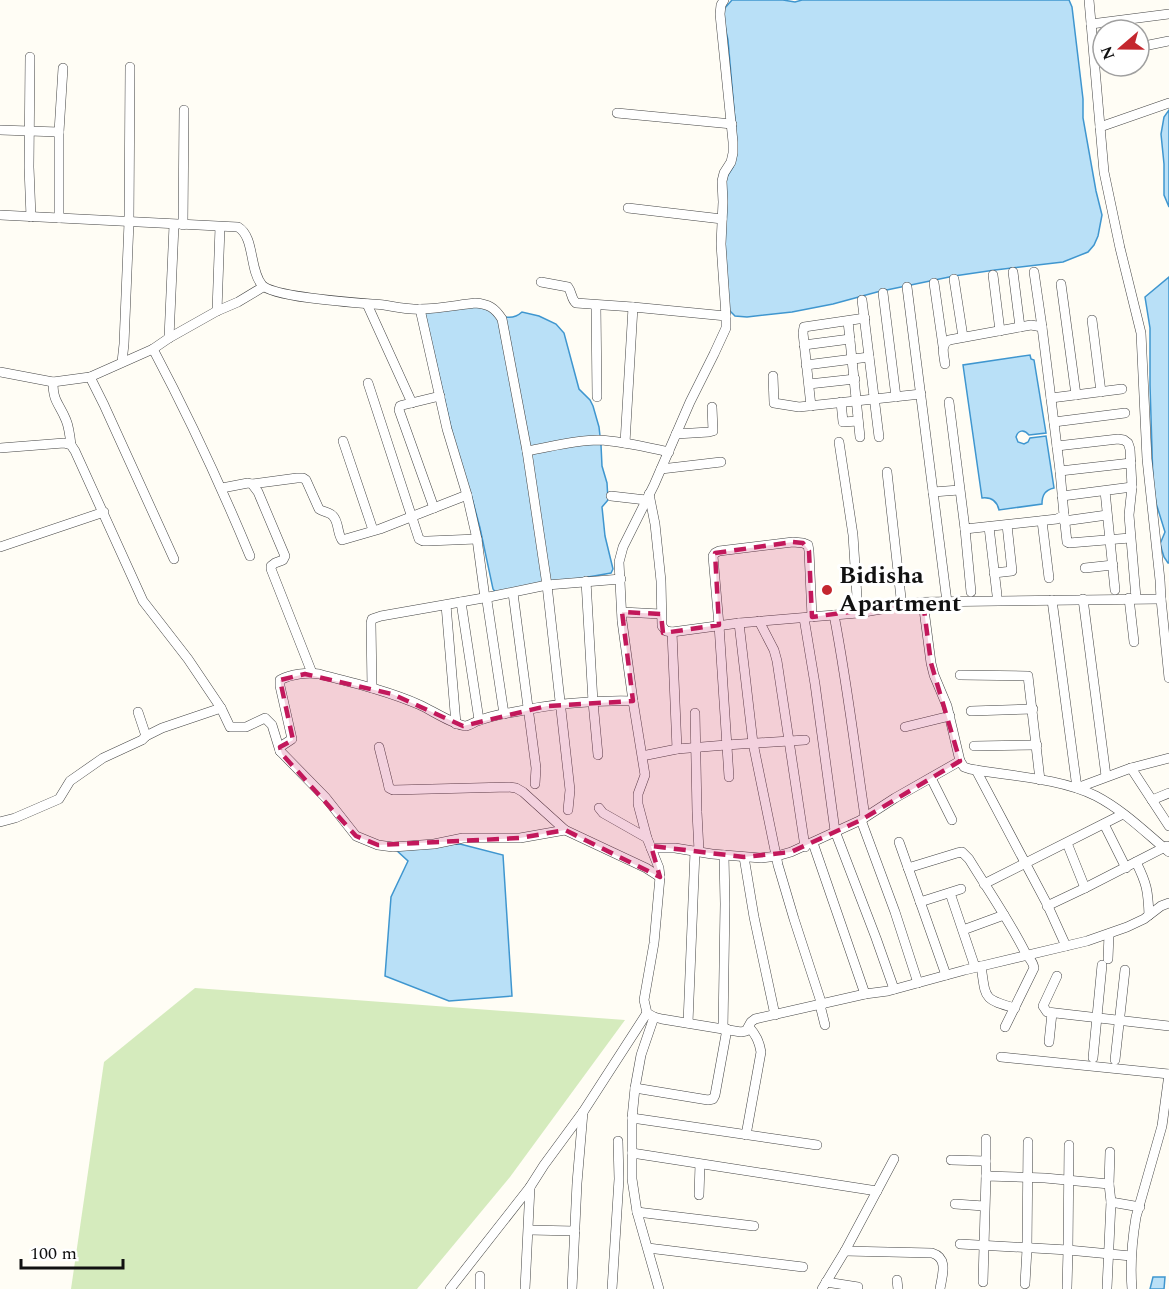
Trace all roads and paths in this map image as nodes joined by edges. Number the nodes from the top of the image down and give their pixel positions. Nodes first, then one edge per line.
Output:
1 (724, 0) edge
2 (1089, 0) edge
3 (1169, 14) edge
4 (1138, 18) edge
5 (1091, 24) edge
6 (1169, 41) edge
7 (1151, 45) edge
8 (30, 57) dead end
9 (130, 67) dead end
10 (63, 68) dead end
11 (1099, 78) edge
12 (1169, 103) edge
13 (184, 110) dead end
14 (617, 113) dead end
15 (732, 124) junction
16 (1100, 127) junction
17 (0, 130) edge
18 (31, 131) junction
19 (59, 132) junction
20 (628, 208) dead end
21 (0, 215) edge
22 (31, 217) junction
23 (59, 218) junction
24 (722, 219) junction
25 (129, 222) junction
26 (178, 225) junction
27 (220, 227) junction
28 (1034, 272) dead end
29 (1013, 273) dead end
30 (993, 275) dead end
31 (954, 279) dead end
32 (540, 282) dead end
33 (934, 283) dead end
34 (1061, 284) dead end
35 (263, 287) junction
36 (907, 287) dead end
37 (883, 293) dead end
38 (862, 300) dead end
39 (368, 304) junction
40 (596, 305) junction
41 (633, 307) junction
42 (420, 309) junction
43 (217, 311) junction
44 (726, 316) junction
45 (865, 318) junction
46 (1092, 320) dead end
47 (848, 321) junction
48 (1020, 327) junction
49 (1042, 327) junction
50 (1000, 331) junction
51 (963, 337) junction
52 (169, 338) junction
53 (850, 339) junction
54 (804, 345) junction
55 (943, 346) junction
56 (153, 349) junction
57 (870, 357) junction
58 (853, 359) junction
59 (122, 362) junction
60 (945, 364) dead end
61 (806, 365) junction
62 (0, 372) edge
63 (773, 376) dead end
64 (90, 377) junction
65 (855, 379) junction
66 (53, 382) junction
67 (368, 382) dead end
68 (809, 384) junction
69 (1122, 389) dead end
70 (1101, 392) junction
71 (921, 394) junction
72 (1076, 395) junction
73 (440, 396) junction
74 (597, 396) dead end
75 (896, 397) junction
76 (1051, 398) junction
77 (875, 399) junction
78 (857, 401) junction
79 (841, 402) junction
80 (949, 402) dead end
81 (412, 403) junction
82 (811, 406) junction
83 (712, 407) dead end
84 (1125, 413) dead end
85 (858, 421) junction
86 (1054, 422) junction
87 (676, 434) junction
88 (860, 437) dead end
89 (879, 437) dead end
90 (344, 441) dead end
91 (839, 442) dead end
92 (626, 443) junction
93 (71, 445) junction
94 (1057, 446) junction
95 (0, 448) edge
96 (527, 451) junction
97 (669, 452) junction
98 (721, 462) dead end
99 (1131, 463) junction
100 (661, 469) junction
101 (1060, 471) junction
102 (887, 472) dead end
103 (252, 484) junction
104 (1132, 487) junction
105 (222, 488) junction
106 (959, 490) junction
107 (1105, 491) junction
108 (933, 492) junction
109 (466, 495) junction
110 (611, 496) dead end
111 (1062, 496) junction
112 (648, 497) junction
113 (434, 508) junction
114 (104, 512) junction
115 (1107, 515) junction
116 (411, 516) junction
117 (1064, 518) junction
118 (1042, 520) junction
119 (1007, 525) junction
120 (989, 527) junction
121 (965, 529) junction
122 (374, 530) junction
123 (1130, 538) junction
124 (477, 539) junction
125 (1110, 540) junction
126 (0, 547) edge
127 (250, 556) dead end
128 (174, 559) dead end
129 (1113, 565) junction
130 (1085, 568) dead end
131 (994, 573) junction
132 (1049, 578) dead end
133 (1164, 578) edge
134 (621, 579) junction
135 (586, 581) junction
136 (547, 585) junction
137 (1115, 590) dead end
138 (971, 592) dead end
139 (513, 593) junction
140 (997, 595) dead end
141 (487, 598) junction
142 (1132, 598) junction
143 (1161, 598) junction
144 (1083, 599) junction
145 (1052, 600) junction
146 (461, 602) junction
147 (947, 602) junction
148 (923, 603) junction
149 (446, 605) junction
150 (902, 607) junction
151 (622, 612) junction
152 (858, 613) junction
153 (661, 614) junction
154 (834, 615) junction
155 (808, 617) junction
156 (759, 621) junction
157 (739, 623) junction
158 (719, 625) junction
159 (672, 632) junction
160 (1134, 642) dead end
161 (312, 673) junction
162 (960, 675) dead end
163 (1169, 678) edge
164 (372, 688) junction
165 (633, 701) junction
166 (593, 702) junction
167 (560, 705) junction
168 (220, 708) junction
169 (529, 709) junction
170 (1033, 709) junction
171 (971, 711) dead end
172 (138, 712) dead end
173 (695, 713) dead end
174 (504, 714) junction
175 (950, 716) junction
176 (479, 720) junction
177 (456, 724) junction
178 (905, 727) dead end
179 (146, 736) junction
180 (805, 740) dead end
181 (789, 742) junction
182 (753, 743) junction
183 (726, 745) junction
184 (974, 746) dead end
185 (1036, 746) junction
186 (379, 747) dead end
187 (696, 747) junction
188 (677, 749) junction
189 (280, 751) junction
190 (647, 754) dead end
191 (598, 755) dead end
192 (1166, 759) edge
193 (960, 761) junction
194 (1131, 768) junction
195 (976, 770) junction
196 (1169, 771) edge
197 (1106, 776) junction
198 (729, 777) dead end
199 (931, 778) junction
200 (1040, 780) junction
201 (535, 784) dead end
202 (1077, 789) junction
203 (1169, 793) edge
204 (1152, 800) junction
205 (599, 808) dead end
206 (568, 810) dead end
207 (1123, 814) junction
208 (863, 819) junction
209 (952, 820) dead end
210 (0, 822) edge
211 (1104, 824) junction
212 (1169, 826) edge
213 (565, 830) junction
214 (835, 831) junction
215 (647, 838) junction
216 (899, 842) dead end
217 (1067, 843) junction
218 (809, 845) junction
219 (651, 848) junction
220 (1167, 848) edge
221 (697, 851) junction
222 (724, 855) junction
223 (777, 856) junction
224 (744, 857) junction
225 (1136, 862) junction
226 (1024, 863) junction
227 (908, 868) junction
228 (1126, 868) junction
229 (660, 877) junction
230 (984, 884) junction
231 (1085, 888) junction
232 (961, 889) dead end
233 (950, 892) junction
234 (920, 902) junction
235 (1169, 903) edge
236 (1047, 906) junction
237 (1004, 915) junction
238 (1149, 915) junction
239 (963, 930) junction
240 (1109, 934) junction
241 (1066, 946) junction
242 (1028, 956) junction
243 (978, 967) junction
244 (1125, 970) dead end
245 (946, 975) junction
246 (1057, 976) dead end
247 (918, 983) junction
248 (894, 989) junction
249 (865, 994) junction
250 (821, 1005) junction
251 (1015, 1008) junction
252 (1052, 1013) junction
253 (650, 1015) junction
254 (775, 1015) junction
255 (1097, 1018) junction
256 (1119, 1020) junction
257 (688, 1023) junction
258 (825, 1025) dead end
259 (1169, 1026) edge
260 (749, 1027) junction
261 (1005, 1027) dead end
262 (725, 1029) junction
263 (1049, 1042) dead end
264 (1001, 1057) dead end
265 (1093, 1058) dead end
266 (1115, 1060) dead end
267 (1169, 1074) edge
268 (635, 1088) junction
269 (584, 1112) junction
270 (632, 1118) junction
271 (746, 1135) junction
272 (986, 1139) dead end
273 (618, 1141) dead end
274 (1028, 1142) dead end
275 (817, 1145) dead end
276 (1069, 1145) dead end
277 (1110, 1152) dead end
278 (632, 1154) junction
279 (894, 1159) dead end
280 (951, 1160) dead end
281 (986, 1161) junction
282 (700, 1164) junction
283 (986, 1176) junction
284 (1028, 1178) junction
285 (619, 1179) junction
286 (632, 1179) junction
287 (1068, 1180) junction
288 (1109, 1184) junction
289 (530, 1187) junction
290 (877, 1191) junction
291 (699, 1196) dead end
292 (1111, 1202) junction
293 (955, 1204) dead end
294 (984, 1206) junction
295 (1140, 1207) junction
296 (637, 1212) junction
297 (754, 1226) dead end
298 (529, 1230) junction
299 (575, 1232) junction
300 (960, 1244) dead end
301 (983, 1246) junction
302 (648, 1248) junction
303 (1027, 1249) junction
304 (1068, 1250) junction
305 (845, 1251) junction
306 (1108, 1254) junction
307 (1131, 1256) junction
308 (803, 1267) dead end
309 (480, 1276) dead end
310 (983, 1282) dead end
311 (1024, 1284) dead end
312 (824, 1285) edge
313 (858, 1287) dead end
314 (1066, 1287) dead end
315 (1107, 1288) edge
316 (450, 1289) edge
317 (480, 1289) edge
318 (525, 1289) edge
319 (572, 1289) edge
320 (612, 1289) edge
321 (659, 1289) edge
322 (940, 1289) edge
323 (1132, 1289) edge

1 - 15 street
2 - 5 street
3 - 4 street
6 - 7 street
8 - 18 street
9 - 25 street
10 - 19 street
11 - 16 street
12 - 16 street
13 - 26 street
14 - 15 street
15 - 24 street
16 - 133 street
17 - 18 street
18 - 19 street
18 - 22 street
19 - 23 street
20 - 24 street
21 - 22 street
22 - 23 street
23 - 25 street
24 - 44 street
25 - 26 street
25 - 59 street
26 - 27 street
26 - 52 street
27 - 35 street
27 - 43 street
28 - 49 street
29 - 48 street
30 - 50 street
31 - 51 street
32 - 40 street
33 - 55 street
34 - 72 street
35 - 39 street
35 - 43 street
36 - 71 street
37 - 75 street
38 - 45 street
39 - 42 street
39 - 81 street
40 - 41 street
40 - 74 street
41 - 44 street
41 - 92 street
42 - 73 street
42 - 96 street
43 - 52 street
44 - 87 street
45 - 47 street
45 - 57 street
46 - 70 street
47 - 53 street
47 - 54 street
48 - 49 street
48 - 50 street
49 - 76 street
50 - 51 street
51 - 55 street
52 - 56 street
53 - 54 street
53 - 58 street
54 - 61 street
55 - 60 street
56 - 59 street
56 - 105 street
57 - 58 street
57 - 77 street
58 - 61 street
58 - 65 street
59 - 64 street
61 - 68 street
62 - 66 street
63 - 82 street
64 - 66 street
64 - 128 street
65 - 68 street
65 - 78 street
66 - 93 street
67 - 116 street
68 - 82 street
69 - 70 street
70 - 72 street
71 - 75 street
71 - 108 street
72 - 76 street
73 - 81 street
73 - 109 street
75 - 77 street
76 - 86 street
77 - 78 street
77 - 89 street
78 - 79 street
78 - 85 street
79 - 82 street
79 - 85 street
80 - 106 street
81 - 113 street
83 - 87 street
84 - 86 street
85 - 88 street
86 - 94 street
87 - 97 street
90 - 122 street
91 - 152 street
92 - 96 street
92 - 97 street
93 - 95 street
93 - 114 street
94 - 99 street
94 - 101 street
96 - 136 street
97 - 100 street
98 - 100 street
99 - 101 street
99 - 104 street
100 - 112 street
101 - 111 street
102 - 150 street
103 - 105 street
103 - 122 street
103 - 161 street
104 - 107 street
104 - 123 street
105 - 127 street
106 - 108 street
106 - 121 street
107 - 111 street
107 - 115 street
108 - 147 street
109 - 113 street
109 - 124 street
110 - 112 street
111 - 117 street
112 - 134 street
112 - 153 street
113 - 116 street
114 - 126 street
114 - 168 street
115 - 117 street
115 - 125 street
116 - 122 street
116 - 124 street
117 - 118 street
117 - 125 street
118 - 119 street
118 - 132 street
119 - 120 street
119 - 131 street
120 - 121 street
120 - 131 street
121 - 138 street
123 - 125 street
123 - 142 street
124 - 141 street
125 - 129 street
129 - 130 street
129 - 137 street
131 - 140 street
133 - 143 street
134 - 135 street
134 - 151 street
135 - 136 street
135 - 166 street
136 - 139 street
136 - 167 street
139 - 141 street
139 - 169 street
141 - 146 street
141 - 174 street
142 - 143 street
142 - 144 street
142 - 160 street
143 - 163 street
144 - 145 street
144 - 197 street
145 - 147 street
145 - 202 street
146 - 149 street
146 - 176 street
147 - 148 street
148 - 150 street
148 - 175 street
149 - 164 street
149 - 177 street
150 - 152 street
151 - 153 street
151 - 165 street
152 - 154 street
153 - 159 street
154 - 155 street
154 - 208 street
155 - 156 street
155 - 158 street
155 - 214 street
156 - 157 street
156 - 181 street
157 - 158 street
157 - 182 street
158 - 159 street
158 - 183 street
159 - 188 street
161 - 164 street
161 - 189 street
162 - 170 street
164 - 177 street
165 - 166 street
165 - 215 street
166 - 167 street
166 - 191 street
167 - 169 street
167 - 206 street
168 - 179 street
168 - 189 street
169 - 174 street
169 - 201 street
170 - 171 street
170 - 185 street
172 - 179 street
173 - 187 street
174 - 176 street
175 - 178 street
175 - 193 street
176 - 177 street
179 - 210 street
180 - 181 street
181 - 182 street
181 - 218 street
182 - 183 street
182 - 223 street
183 - 187 street
183 - 198 street
184 - 185 street
185 - 200 street
186 - 213 street
187 - 188 street
187 - 221 street
188 - 190 street
189 - 213 street
192 - 194 street
192 - 196 street
193 - 195 street
193 - 199 street
194 - 197 street
194 - 204 street
195 - 200 street
195 - 226 street
197 - 202 street
199 - 208 street
199 - 209 street
200 - 202 street
202 - 207 street
203 - 204 street
204 - 212 street
205 - 215 street
207 - 211 street
207 - 220 street
208 - 214 street
208 - 247 street
211 - 217 street
211 - 228 street
213 - 229 street
214 - 218 street
214 - 248 street
215 - 219 street
216 - 227 street
217 - 226 street
217 - 231 street
218 - 223 street
218 - 249 street
219 - 221 street
219 - 229 street
220 - 225 street
221 - 222 street
221 - 257 street
222 - 224 street
222 - 262 street
223 - 224 street
223 - 250 street
224 - 254 street
225 - 228 street
225 - 238 street
226 - 230 street
226 - 236 street
227 - 230 street
227 - 234 street
228 - 231 street
229 - 253 street
230 - 237 street
231 - 236 street
232 - 233 street
233 - 234 street
233 - 239 street
234 - 245 street
235 - 238 street
236 - 241 street
237 - 239 street
237 - 242 street
238 - 240 street
239 - 243 street
240 - 241 street
240 - 255 street
241 - 242 street
242 - 243 street
242 - 251 street
243 - 245 street
243 - 251 street
244 - 256 street
245 - 247 street
246 - 252 street
247 - 248 street
248 - 249 street
249 - 250 street
250 - 254 street
250 - 258 street
251 - 261 street
252 - 255 street
252 - 263 street
253 - 257 street
253 - 268 street
253 - 269 street
254 - 260 street
255 - 256 street
255 - 265 street
256 - 259 street
256 - 266 street
257 - 262 street
260 - 262 street
260 - 271 street
262 - 268 street
264 - 267 street
267 - 295 street
268 - 270 street
269 - 289 street
269 - 299 street
270 - 271 street
270 - 278 street
271 - 275 street
272 - 281 street
273 - 285 street
274 - 284 street
276 - 287 street
277 - 288 street
278 - 282 street
278 - 286 street
279 - 290 street
280 - 281 street
281 - 283 street
282 - 290 street
282 - 291 street
283 - 284 street
283 - 294 street
284 - 287 street
284 - 303 street
285 - 286 street
285 - 320 street
286 - 296 street
287 - 288 street
287 - 304 street
288 - 292 street
289 - 298 street
289 - 316 street
290 - 305 street
292 - 295 street
292 - 306 street
293 - 294 street
294 - 301 street
295 - 307 street
296 - 297 street
296 - 302 street
298 - 299 street
298 - 318 street
299 - 319 street
300 - 301 street
301 - 303 street
301 - 310 street
302 - 308 street
302 - 321 street
303 - 304 street
303 - 311 street
304 - 306 street
304 - 314 street
305 - 312 street
305 - 322 street
306 - 307 street
306 - 315 street
307 - 323 street
309 - 317 street
312 - 313 street

